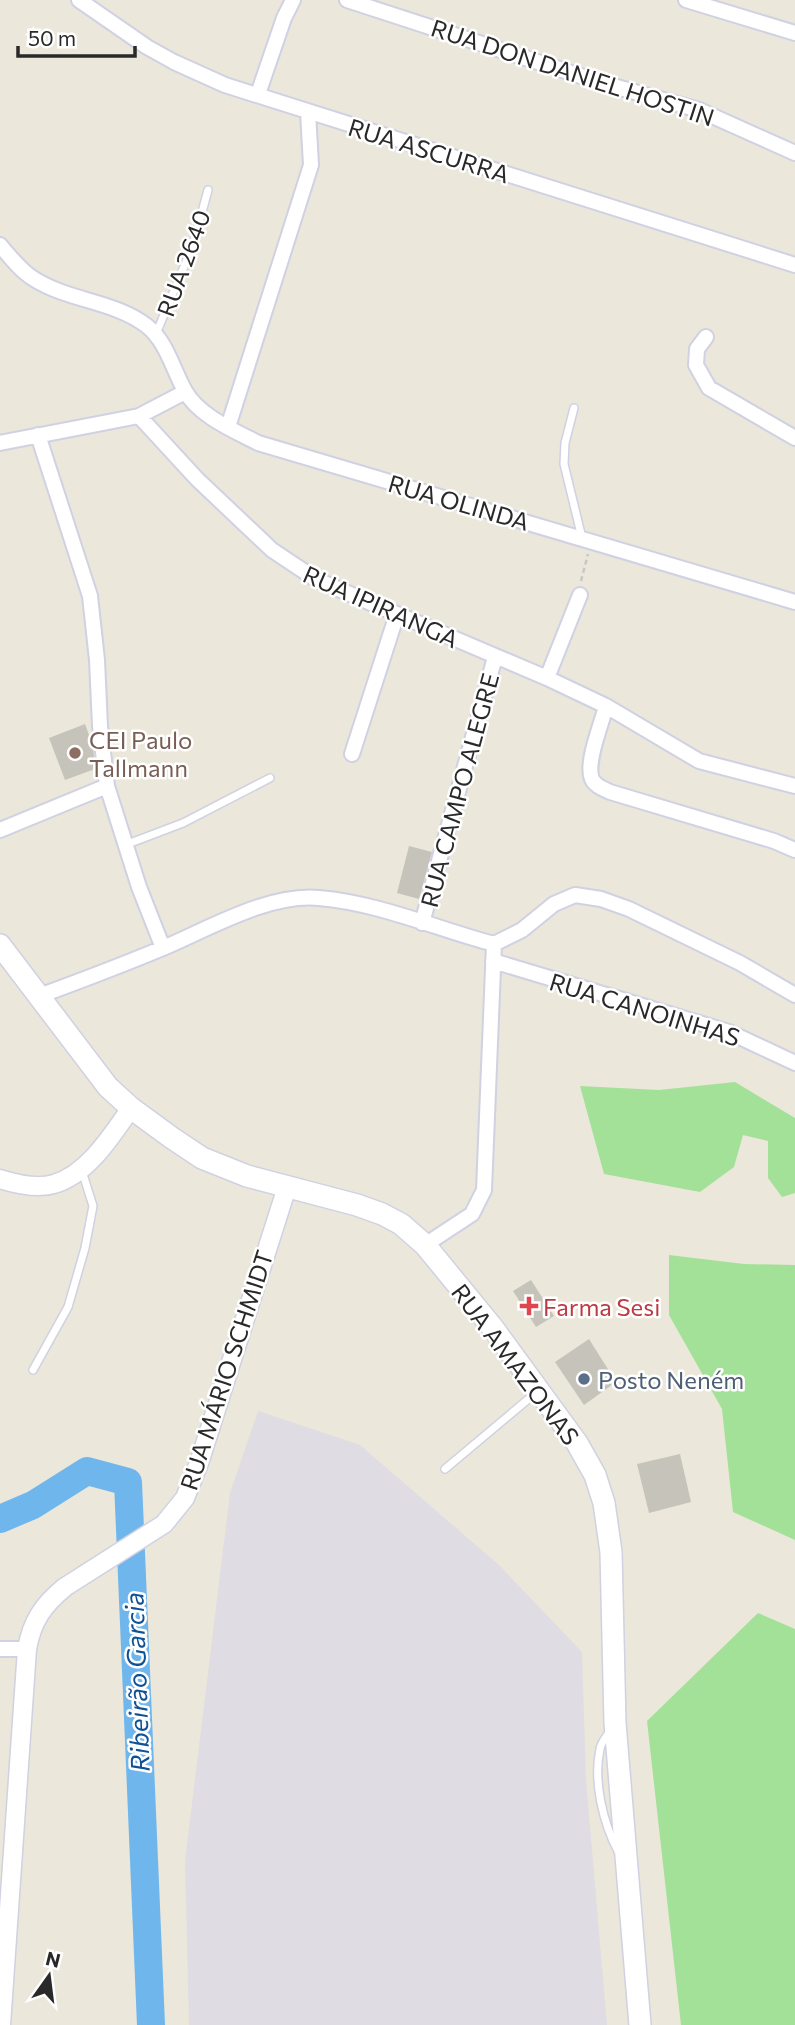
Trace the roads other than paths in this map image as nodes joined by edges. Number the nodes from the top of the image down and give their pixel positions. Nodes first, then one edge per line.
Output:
1 (79, 0) edge
2 (293, 0) edge
3 (347, 0) edge
4 (686, 0) edge
5 (795, 33) edge
6 (258, 94) junction
7 (308, 113) junction
8 (795, 153) edge
9 (208, 190) dead end
10 (0, 245) edge
11 (795, 265) edge
12 (156, 334) junction
13 (706, 337) dead end
14 (185, 392) junction
15 (574, 408) dead end
16 (139, 415) junction
17 (228, 427) junction
18 (38, 435) junction
19 (795, 438) edge
20 (0, 443) edge
21 (587, 539) junction
22 (580, 595) road end
23 (795, 602) edge
24 (397, 614) junction
25 (495, 657) junction
26 (547, 678) junction
27 (606, 706) junction
28 (352, 754) dead end
29 (270, 778) dead end
30 (107, 786) junction
31 (795, 786) edge
32 (0, 830) edge
33 (125, 845) junction
34 (795, 850) edge
35 (422, 923) junction
36 (494, 944) junction
37 (0, 945) edge
38 (163, 948) junction
39 (494, 961) junction
40 (795, 995) edge
41 (38, 996) junction
42 (795, 1063) edge
43 (131, 1108) junction
44 (82, 1170) junction
45 (0, 1179) edge
46 (287, 1187) junction
47 (425, 1245) junction
48 (33, 1370) dead end
49 (540, 1390) junction
50 (445, 1469) dead end
51 (0, 1649) edge
52 (27, 1649) junction
53 (3, 1960) edge
54 (1, 2025) edge
55 (640, 2025) edge

1 - 6 street, RUA ASCURRA
2 - 6 street
3 - 8 street, RUA DON DANIEL HOSTIN
4 - 5 street
6 - 7 street, RUA ASCURRA
7 - 11 street, RUA ASCURRA
7 - 17 street
9 - 12 lane, RUA 2640
10 - 12 street
12 - 14 street
13 - 19 street
14 - 16 street
14 - 17 street, RUA OLINDA
15 - 21 lane
16 - 18 street
16 - 24 street, RUA IPIRANGA
17 - 21 street, RUA OLINDA
18 - 20 street
18 - 30 street
21 - 23 street, RUA OLINDA
22 - 26 street
24 - 25 street, RUA IPIRANGA
24 - 28 street
25 - 26 street, RUA IPIRANGA
25 - 35 street, RUA CAMPO ALEGRE
26 - 27 street, RUA IPIRANGA
27 - 31 street, RUA IPIRANGA
27 - 34 street
29 - 33 lane
30 - 32 street
30 - 33 street
33 - 38 street
35 - 36 street
35 - 38 street
36 - 39 street
36 - 40 street
37 - 41 main road, RUA AMAZONAS
38 - 41 street
39 - 42 street, RUA CANOINHAS
39 - 47 street
41 - 43 main road, RUA AMAZONAS
43 - 44 street
43 - 46 main road, RUA AMAZONAS
44 - 45 street
44 - 48 lane
46 - 47 main road, RUA AMAZONAS
46 - 52 street, RUA MÁRIO SCHMIDT
47 - 49 main road, RUA AMAZONAS
49 - 50 lane
49 - 55 main road, RUA AMAZONAS
51 - 52 street
52 - 53 street, RUA MÁRIO SCHMIDT
53 - 54 street, RUA MÁRIO SCHMIDT

